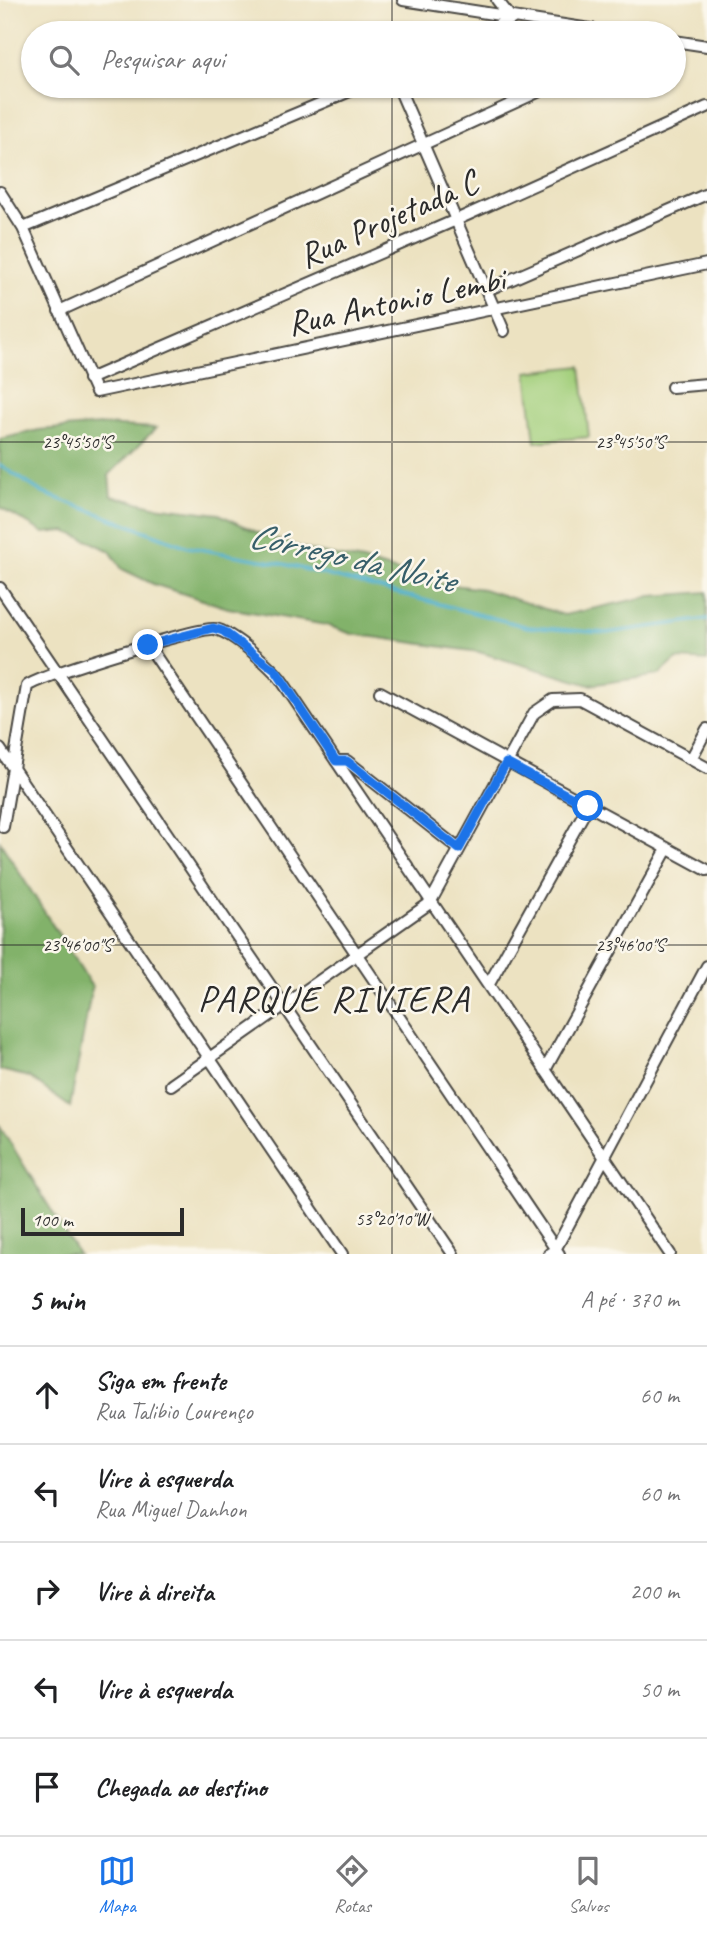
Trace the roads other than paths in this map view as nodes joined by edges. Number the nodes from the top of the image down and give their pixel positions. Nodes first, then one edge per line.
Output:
1 (403, 0) edge
2 (497, 0) edge
3 (512, 19) junction
4 (507, 21) edge
5 (527, 21) edge
6 (686, 43) edge
7 (707, 46) edge
8 (333, 98) edge
9 (403, 98) edge
10 (524, 98) edge
11 (707, 107) edge
12 (424, 143) junction
13 (0, 192) edge
14 (707, 194) edge
15 (456, 220) junction
16 (23, 228) junction
17 (707, 264) edge
18 (487, 290) junction
19 (495, 309) junction
20 (59, 311) junction
21 (504, 331) dead end
22 (127, 365) junction
23 (89, 379) junction
24 (135, 384) junction
25 (707, 384) edge
26 (672, 387) dead end
27 (0, 588) edge
28 (148, 645) junction
29 (56, 673) junction
30 (380, 692) dead end
31 (707, 729) edge
32 (0, 749) edge
33 (691, 759) junction
34 (336, 761) junction
35 (506, 763) junction
36 (13, 768) junction
37 (707, 768) edge
38 (588, 806) junction
39 (3, 827) dead end
40 (459, 849) junction
41 (667, 849) junction
42 (707, 870) edge
43 (430, 903) junction
44 (356, 955) junction
45 (707, 966) edge
46 (489, 984) junction
47 (284, 1006) junction
48 (209, 1058) junction
49 (545, 1070) junction
50 (171, 1084) dead end
51 (606, 1159) junction
52 (554, 1253) edge
53 (342, 1254) edge
54 (453, 1254) edge
55 (670, 1254) edge

1 - 3 street
2 - 3 street
3 - 4 street
3 - 5 street
6 - 7 street
8 - 16 street
9 - 12 street
10 - 12 street
11 - 15 street, Rua Projetada C
12 - 15 street
12 - 20 street
13 - 16 street
14 - 18 street
15 - 18 street
15 - 22 street, Rua Projetada C
16 - 20 street
17 - 19 street, Rua Antonio Lembi
18 - 19 street
19 - 21 street
19 - 24 street, Rua Antonio Lembi
20 - 23 street
22 - 23 street, Rua Projetada C
22 - 24 street
23 - 24 street, Rua Antonio Lembi
25 - 26 street
27 - 29 street
28 - 29 street
28 - 34 street
28 - 44 street
29 - 36 street
29 - 47 street
30 - 35 street
31 - 33 street
32 - 36 street
33 - 35 street
33 - 37 street
34 - 40 street
34 - 43 street
35 - 38 street
35 - 40 street
36 - 39 street
36 - 48 street
38 - 41 street
38 - 46 street
40 - 43 street
41 - 42 street
41 - 49 street
43 - 44 street
43 - 46 street
44 - 47 street
44 - 52 street
45 - 51 street
46 - 49 street
47 - 48 street
47 - 54 street
48 - 50 street
48 - 53 street
49 - 51 street
51 - 52 street
51 - 55 street

